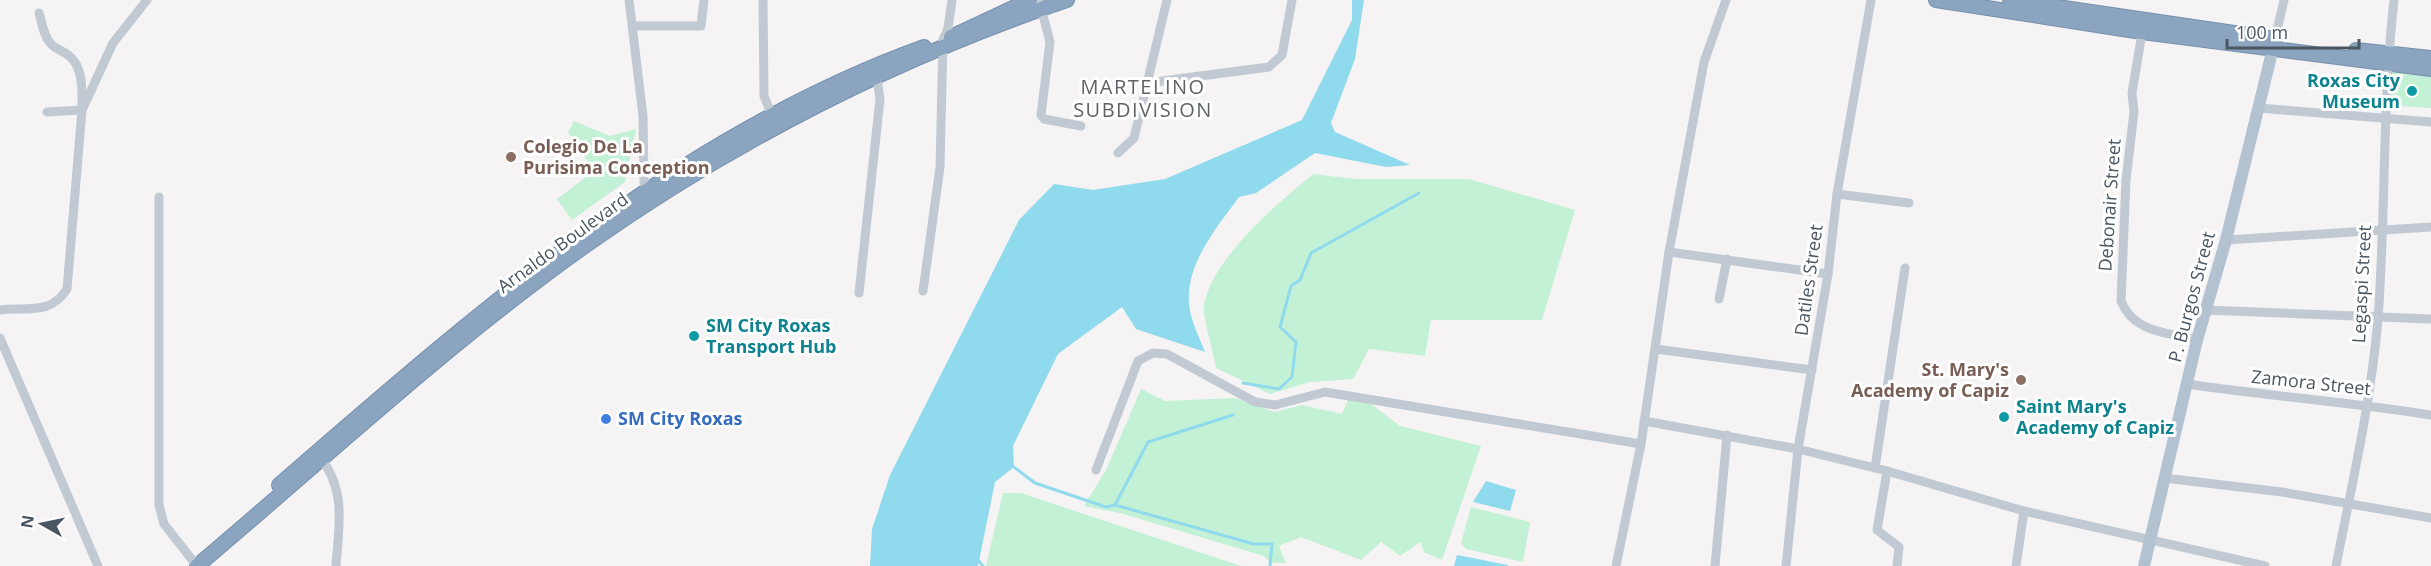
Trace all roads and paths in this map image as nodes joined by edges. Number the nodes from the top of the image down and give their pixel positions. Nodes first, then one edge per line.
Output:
1 (147, 0) edge
2 (629, 0) edge
3 (704, 0) edge
4 (763, 0) edge
5 (952, 0) edge
6 (1030, 0) edge
7 (1067, 0) edge
8 (1167, 0) edge
9 (1292, 0) edge
10 (1726, 0) edge
11 (1871, 0) edge
12 (1936, 0) edge
13 (2010, 0) edge
14 (2283, 0) edge
15 (2394, 0) edge
16 (1041, 4) edge
17 (39, 13) dead end
18 (633, 26) junction
19 (2143, 26) junction
20 (2274, 43) junction
21 (943, 45) junction
22 (2431, 58) edge
23 (2388, 59) junction
24 (2431, 69) edge
25 (875, 70) junction
26 (1147, 83) junction
27 (2259, 108) junction
28 (82, 110) junction
29 (47, 112) dead end
30 (774, 120) junction
31 (2384, 120) junction
32 (2431, 122) edge
33 (1081, 126) dead end
34 (1118, 153) dead end
35 (648, 192) junction
36 (1837, 194) junction
37 (159, 197) dead end
38 (1909, 204) dead end
39 (637, 205) junction
40 (2431, 227) edge
41 (2382, 230) junction
42 (2226, 240) junction
43 (1669, 252) junction
44 (1727, 259) junction
45 (1905, 268) dead end
46 (1828, 274) junction
47 (923, 291) dead end
48 (859, 293) dead end
49 (1719, 299) dead end
50 (0, 309) edge
51 (2205, 310) junction
52 (2378, 316) junction
53 (2431, 319) edge
54 (0, 338) edge
55 (2197, 340) junction
56 (1656, 349) junction
57 (1812, 370) junction
58 (2187, 384) junction
59 (2366, 405) junction
60 (2431, 415) edge
61 (1644, 421) junction
62 (1727, 435) junction
63 (1641, 444) junction
64 (1797, 449) junction
65 (320, 456) junction
66 (1875, 468) junction
67 (1096, 470) dead end
68 (1887, 471) junction
69 (2164, 478) junction
70 (2349, 504) junction
71 (2024, 511) junction
72 (2431, 518) edge
73 (2150, 540) junction
74 (192, 564) edge
75 (99, 566) edge
76 (336, 566) edge
77 (1616, 566) edge
78 (1715, 566) edge
79 (1786, 566) edge
80 (1897, 566) edge
81 (2016, 566) edge
82 (2144, 566) edge
83 (2265, 566) edge
84 (2336, 566) edge

1 - 28 street
2 - 18 street
3 - 18 street
4 - 30 street
5 - 21 street
6 - 21 highway, Arnaldo Boulevard
7 - 16 highway, Arnaldo Boulevard
8 - 26 street
9 - 26 street
10 - 43 street
11 - 36 street, Datiles Street
12 - 19 highway
13 - 19 highway
14 - 20 street
15 - 23 street, Legaspi Street
16 - 21 highway, Arnaldo Boulevard
16 - 33 street
17 - 28 street
18 - 35 street
19 - 20 highway
19 - 55 street, Debonair Street
20 - 23 highway
20 - 27 main road, P. Burgos Street
21 - 25 highway, Arnaldo Boulevard
21 - 47 street
22 - 23 highway
23 - 24 highway
23 - 31 street, Legaspi Street
25 - 30 highway, Arnaldo Boulevard
25 - 48 street
26 - 34 street
27 - 31 street
27 - 42 main road, P. Burgos Street
28 - 29 street
28 - 50 street
30 - 35 highway, Arnaldo Boulevard
30 - 39 highway, Arnaldo Boulevard
31 - 32 street
31 - 41 street, Legaspi Street
35 - 39 highway, Arnaldo Boulevard
36 - 38 street
36 - 46 street, Datiles Street
37 - 74 street
39 - 65 highway, Arnaldo Boulevard
40 - 41 street
41 - 42 street
41 - 52 street, Legaspi Street
42 - 51 main road, P. Burgos Street
43 - 44 street
43 - 56 street
44 - 46 street
44 - 49 street
45 - 66 street
46 - 57 street, Datiles Street
51 - 52 street
51 - 55 main road, P. Burgos Street
52 - 53 street
52 - 59 street, Legaspi Street
54 - 75 street
55 - 58 main road, P. Burgos Street
56 - 57 street
56 - 61 street
57 - 64 street, Datiles Street
58 - 59 street, Zamora Street
58 - 69 main road, P. Burgos Street
59 - 60 street, Zamora Street
59 - 70 street, Legaspi Street
61 - 62 street
61 - 63 street
62 - 64 street
62 - 78 street
63 - 67 street
63 - 77 street
64 - 66 street
64 - 79 street, Datiles Street
65 - 74 highway, Arnaldo Boulevard
65 - 76 street
66 - 68 street
68 - 71 street
68 - 80 street
69 - 70 street
69 - 73 main road, P. Burgos Street
70 - 72 street
70 - 84 street, Legaspi Street
71 - 73 street
71 - 81 street
73 - 82 main road, P. Burgos Street
73 - 83 street

